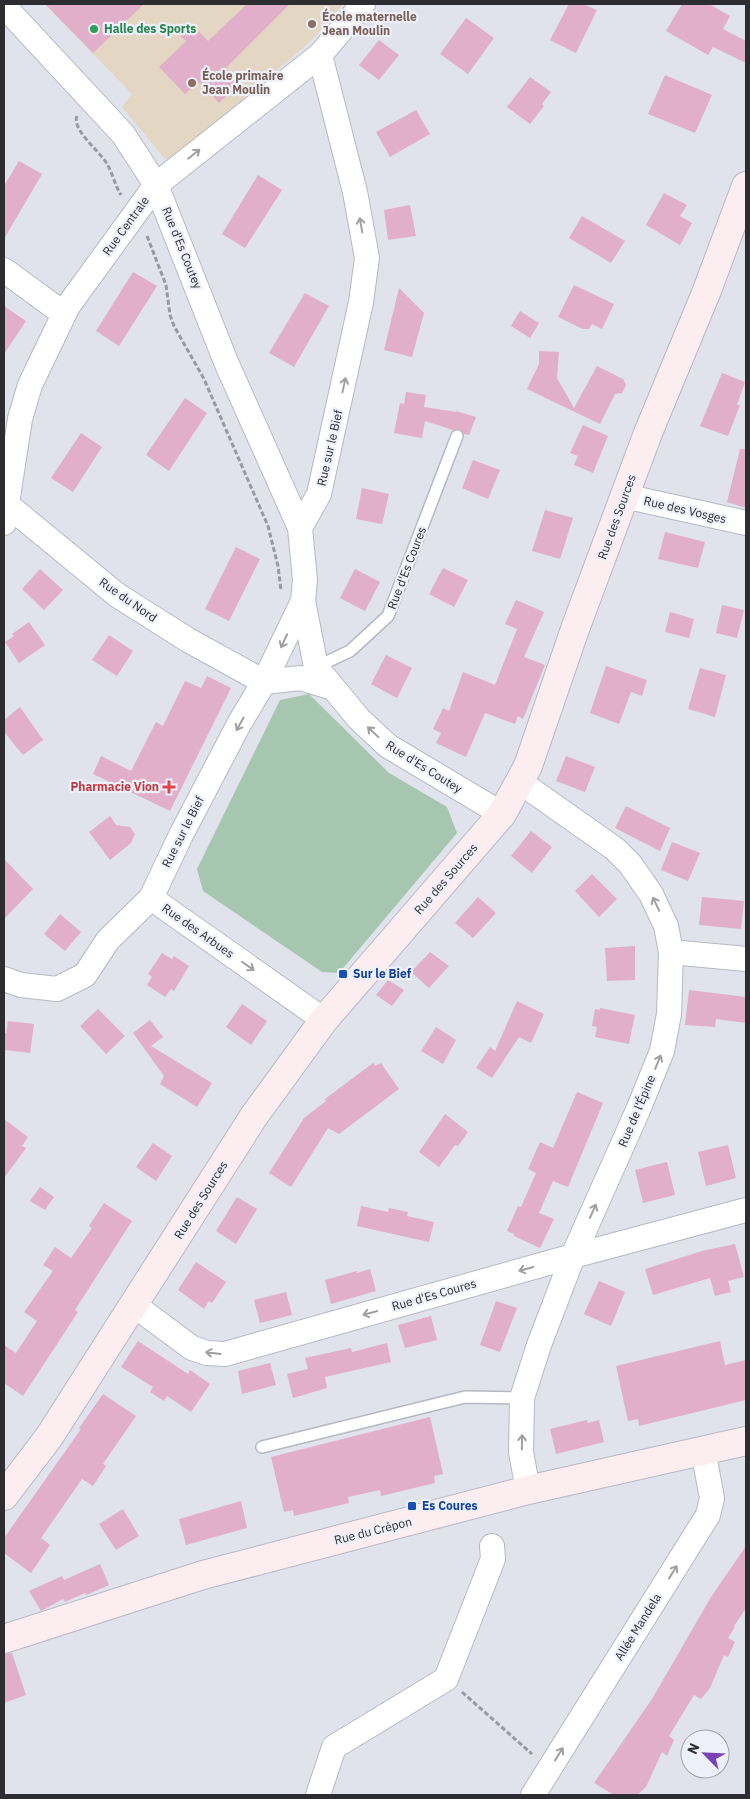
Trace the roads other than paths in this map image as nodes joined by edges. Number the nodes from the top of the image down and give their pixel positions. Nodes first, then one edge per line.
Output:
1 (363, 4) edge
2 (4, 6) edge
3 (320, 55) junction
4 (156, 185) junction
5 (746, 186) edge
6 (4, 270) edge
7 (64, 314) junction
8 (457, 436) dead end
9 (624, 496) junction
10 (5, 510) edge
11 (746, 524) edge
12 (300, 528) junction
13 (303, 601) junction
14 (316, 667) junction
15 (264, 682) junction
16 (332, 688) junction
17 (520, 782) junction
18 (502, 814) junction
19 (151, 898) junction
20 (671, 952) junction
21 (746, 959) edge
22 (4, 979) edge
23 (324, 1020) junction
24 (746, 1210) edge
25 (573, 1256) junction
26 (134, 1305) junction
27 (522, 1398) junction
28 (746, 1441) edge
29 (262, 1447) dead end
30 (703, 1450) junction
31 (528, 1490) junction
32 (4, 1496) edge
33 (492, 1546) dead end
34 (4, 1639) edge
35 (318, 1795) edge
36 (533, 1795) edge

1 - 3 street, Rue Centrale
2 - 4 street, Rue d'Es Coutey
4 -> 3 street, Rue Centrale
12 -> 3 street, Rue sur le Bief
4 - 7 street, Rue Centrale
4 - 12 street, Rue d'Es Coutey
5 - 9 street, Rue des Sources
6 - 7 street
7 - 10 street, Rue Centrale
8 - 14 lane, Rue d'Es Coures
9 - 11 street, Rue des Vosges
9 - 17 street, Rue des Sources
10 - 15 street, Rue du Nord
12 - 13 street, Rue sur le Bief
13 - 14 street, Rue d'Es Coutey
13 -> 15 street, Rue sur le Bief
14 - 16 street, Rue d'Es Coutey
15 - 16 street
15 -> 19 street, Rue sur le Bief
18 -> 16 street, Rue d'Es Coutey
17 - 18 street, Rue des Sources
20 -> 17 street, Rue de l'Épine
18 - 23 street, Rue des Sources
19 - 22 street, Rue des Arbues
19 -> 23 street, Rue des Arbues
20 - 21 street
25 -> 20 street, Rue de l'Épine
23 - 26 street, Rue des Sources
24 - 25 street, Rue d'Es Coures
25 -> 26 street, Rue d'Es Coures
25 - 27 street, Rue de l'Épine
26 - 32 street, Rue des Sources
27 - 29 lane
31 -> 27 street, Rue de l'Épine
28 - 30 street, Rue du Crépon
30 - 31 street, Rue du Crépon
36 -> 30 street, Allée Mandela
31 - 34 street, Rue du Crépon
33 - 35 street

